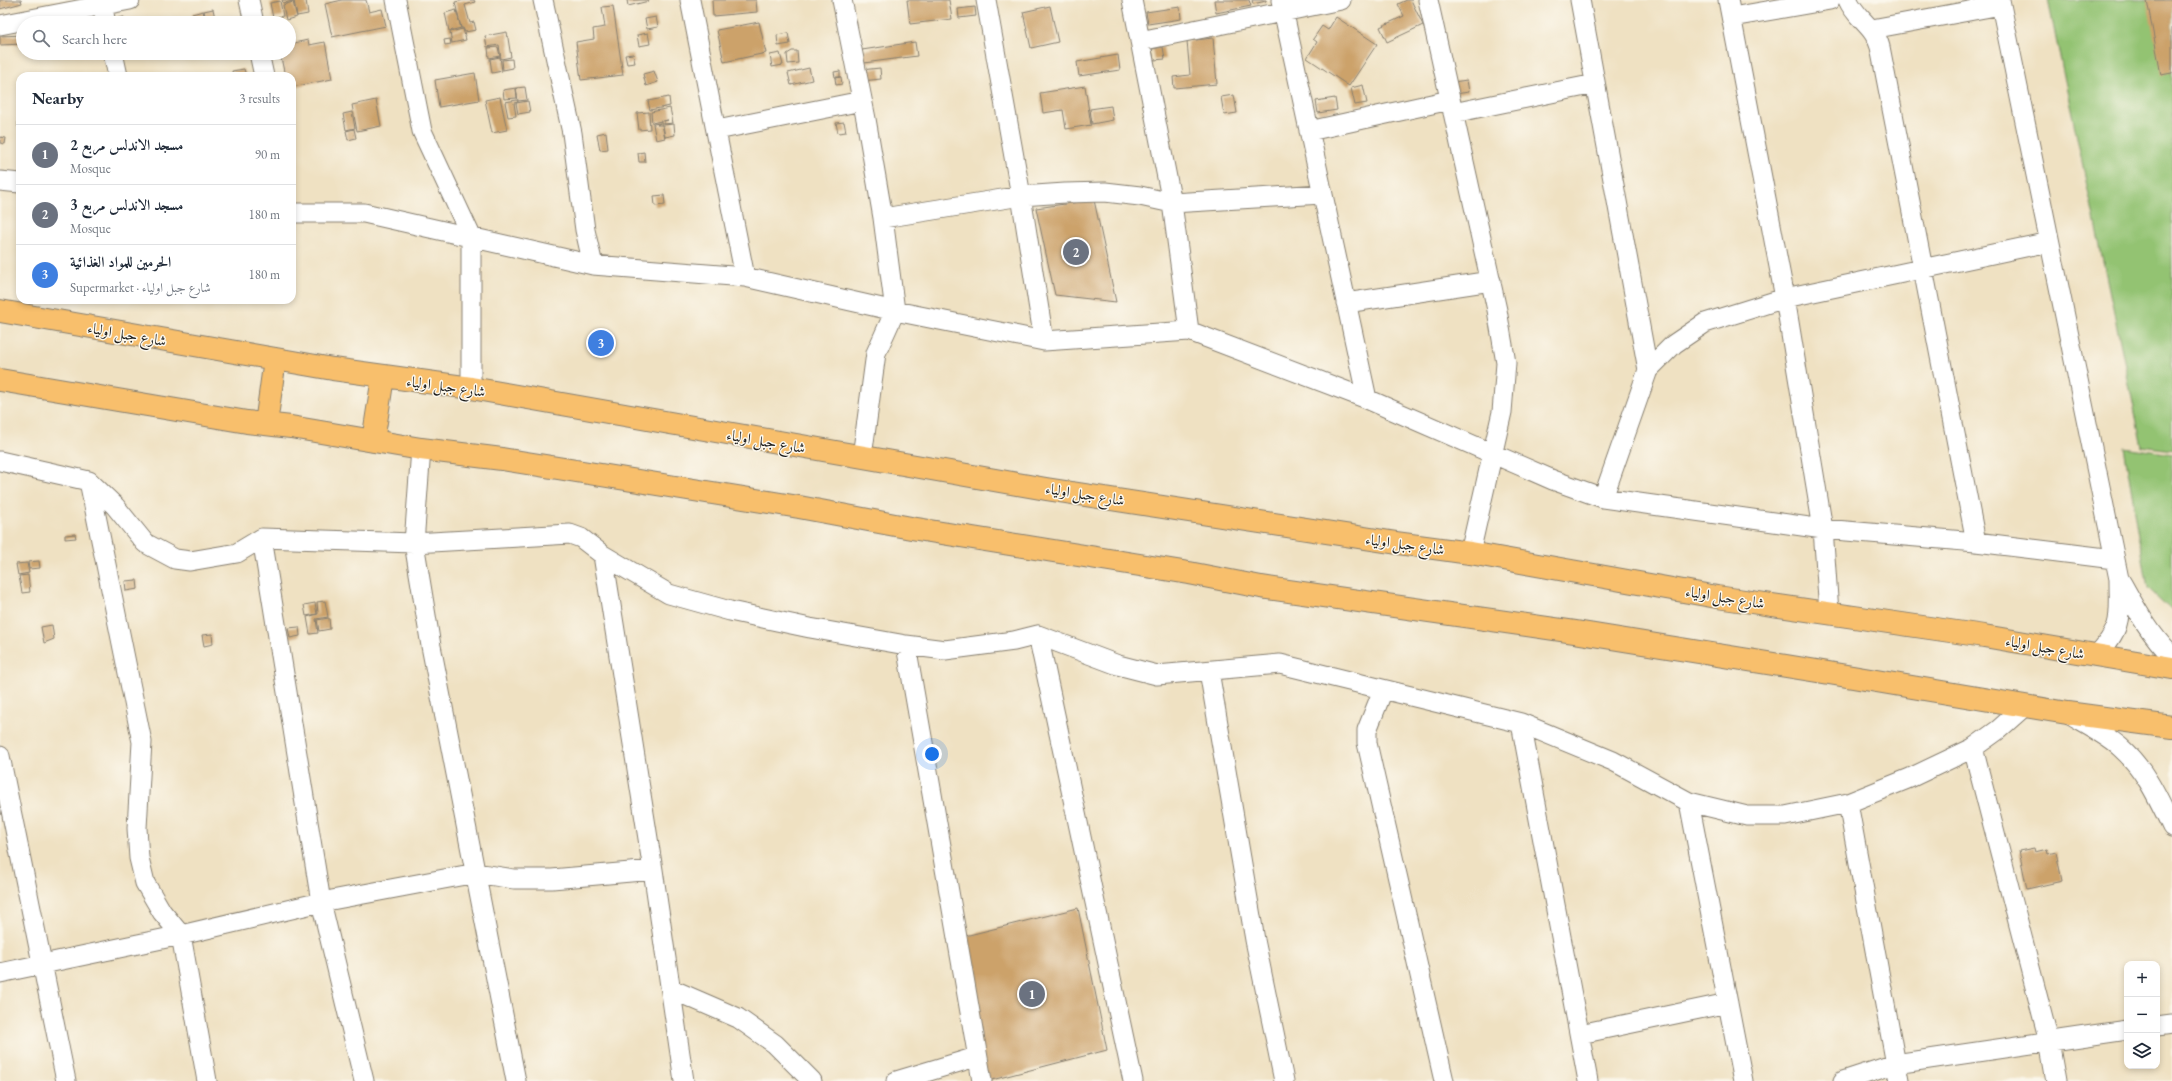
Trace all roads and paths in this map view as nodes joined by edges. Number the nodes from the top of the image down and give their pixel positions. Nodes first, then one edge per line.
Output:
1 (130, 0) edge
2 (249, 0) edge
3 (396, 0) edge
4 (543, 0) edge
5 (690, 0) edge
6 (842, 0) edge
7 (986, 0) edge
8 (1132, 0) edge
9 (1341, 0) edge
10 (1428, 0) edge
11 (1580, 0) edge
12 (1830, 0) edge
13 (1848, 0) edge
14 (2000, 2) edge
15 (1282, 6) edge
16 (103, 9) edge
17 (1730, 9) edge
18 (58, 16) edge
19 (252, 16) edge
20 (16, 23) edge
21 (0, 25) edge
22 (1872, 29) junction
23 (1140, 41) junction
24 (115, 60) edge
25 (261, 60) edge
26 (117, 72) edge
27 (263, 72) edge
28 (1595, 84) junction
29 (862, 101) junction
30 (1452, 106) junction
31 (717, 130) junction
32 (1309, 131) junction
33 (0, 181) edge
34 (16, 183) edge
35 (1322, 194) junction
36 (1021, 196) junction
37 (1172, 203) junction
38 (296, 213) edge
39 (883, 218) junction
40 (471, 236) junction
41 (2049, 242) junction
42 (593, 264) junction
43 (1922, 270) junction
44 (745, 277) junction
45 (1490, 280) junction
46 (1785, 298) junction
47 (1346, 303) junction
48 (0, 311) edge
49 (895, 311) junction
50 (1189, 331) junction
51 (1044, 340) junction
52 (275, 359) junction
53 (1648, 370) junction
54 (383, 377) junction
55 (0, 380) edge
56 (471, 388) junction
57 (1367, 399) junction
58 (266, 424) junction
59 (373, 442) junction
60 (422, 449) junction
61 (1494, 454) junction
62 (862, 457) junction
63 (0, 461) edge
64 (89, 481) junction
65 (1603, 498) junction
66 (1823, 529) junction
67 (262, 538) junction
68 (1976, 542) junction
69 (414, 543) junction
70 (1470, 552) junction
71 (603, 555) junction
72 (2114, 559) junction
73 (2119, 579) junction
74 (1829, 612) junction
75 (1038, 635) junction
76 (906, 645) junction
77 (2096, 656) junction
78 (2172, 656) edge
79 (2172, 668) edge
80 (1209, 671) junction
81 (1383, 690) junction
82 (2025, 706) junction
83 (2067, 713) junction
84 (1521, 723) junction
85 (2172, 727) edge
86 (1973, 748) junction
87 (0, 756) edge
88 (1689, 802) junction
89 (1848, 803) junction
90 (2172, 827) edge
91 (653, 870) junction
92 (476, 872) junction
93 (321, 902) junction
94 (181, 935) junction
95 (43, 964) junction
96 (0, 973) edge
97 (671, 989) junction
98 (1728, 1003) junction
99 (2172, 1024) edge
100 (2160, 1026) edge
101 (2124, 1030) edge
102 (1580, 1034) junction
103 (2049, 1041) junction
104 (976, 1057) junction
105 (1897, 1072) edge
106 (66, 1081) edge
107 (207, 1081) edge
108 (364, 1081) edge
109 (516, 1081) edge
110 (684, 1081) edge
111 (812, 1081) edge
112 (896, 1081) edge
113 (982, 1081) edge
114 (1133, 1081) edge
115 (1284, 1081) edge
116 (1444, 1081) edge
117 (1588, 1081) edge
118 (1743, 1081) edge
119 (1843, 1081) edge
120 (2056, 1081) edge

1 - 16 street
2 - 19 street
3 - 40 street
4 - 42 street
5 - 31 street
6 - 29 street
7 - 36 street
8 - 23 street
9 - 15 street
10 - 30 street
11 - 28 street
12 - 17 street
13 - 22 street
14 - 22 street
14 - 41 street
15 - 23 street
15 - 32 street
16 - 18 street
17 - 46 street
20 - 21 street
22 - 43 street
23 - 37 street
24 - 26 street
25 - 27 street
28 - 30 street
28 - 53 street
29 - 31 street
29 - 39 street
30 - 32 street
30 - 45 street
31 - 44 street
32 - 35 street
33 - 34 street
35 - 37 street
35 - 47 street
36 - 37 street
36 - 39 street
36 - 51 street
37 - 50 street
38 - 40 street
39 - 49 street
40 - 42 street
40 - 56 street
41 - 43 street
41 - 72 street
42 - 44 street
43 - 46 street
43 - 68 street
44 - 49 street
45 - 47 street
45 - 61 street
46 - 53 street
46 - 66 street
47 - 57 street
48 - 52 highway, شارع جبل اولياء
49 - 51 street
49 - 62 street
50 - 51 street
50 - 57 street
52 - 54 highway, شارع جبل اولياء
52 - 58 highway
53 - 65 street
54 - 56 highway, شارع جبل اولياء
54 - 59 highway
55 - 58 highway
56 - 62 highway, شارع جبل اولياء
57 - 61 street
58 - 59 highway
59 - 60 highway
60 - 69 street
60 - 82 highway
61 - 65 street
61 - 70 street
62 - 70 highway, شارع جبل اولياء
63 - 64 street
64 - 67 street
64 - 94 street
65 - 66 street
66 - 68 street
66 - 74 street
67 - 69 street
67 - 93 street
68 - 72 street
69 - 71 street
69 - 92 street
70 - 74 highway, شارع جبل اولياء
71 - 76 street
71 - 91 street
72 - 73 street
73 - 77 street
73 - 78 street
74 - 77 highway, شارع جبل اولياء
75 - 76 street
75 - 80 street
75 - 114 street
76 - 104 street
77 - 79 highway, شارع جبل اولياء
80 - 81 street
80 - 115 street
81 - 84 street
81 - 116 street
82 - 83 highway
82 - 86 street
83 - 85 highway
83 - 90 street
84 - 88 street
84 - 102 street
86 - 89 street
86 - 103 street
87 - 95 street
88 - 89 street
88 - 98 street
89 - 105 street
91 - 92 street
91 - 97 street
92 - 93 street
92 - 109 street
93 - 94 street
93 - 108 street
94 - 95 street
94 - 107 street
95 - 96 street
95 - 106 street
97 - 110 street
97 - 111 street
98 - 102 street
98 - 118 street
99 - 100 street
101 - 103 street
102 - 117 street
103 - 105 street
103 - 120 street
104 - 112 street
104 - 113 street
105 - 119 street

